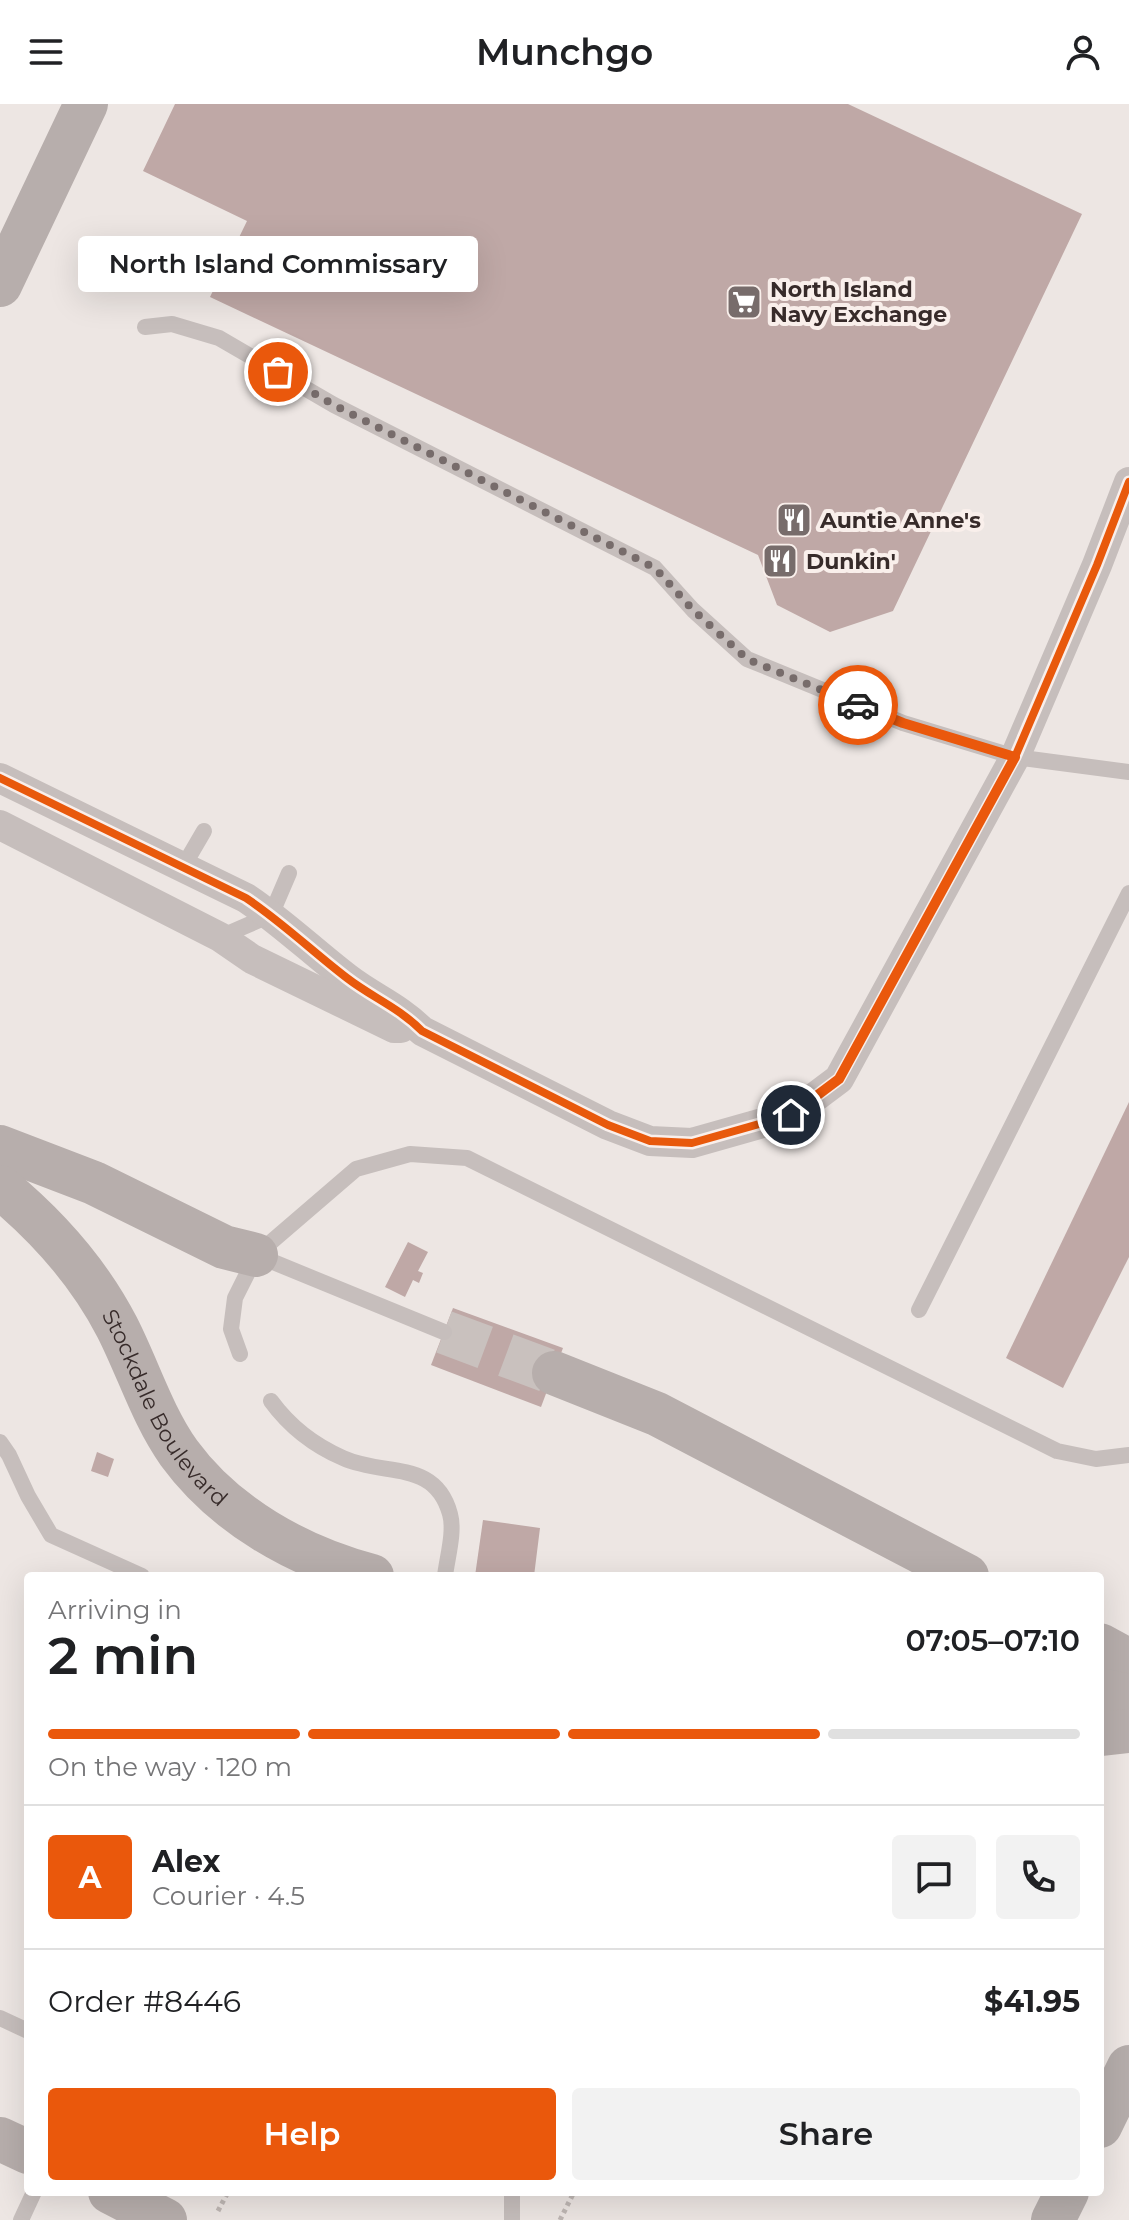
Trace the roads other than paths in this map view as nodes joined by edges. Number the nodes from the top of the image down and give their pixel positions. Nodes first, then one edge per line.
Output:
1 (86, 104) edge
2 (0, 285) edge
3 (145, 327) dead end
4 (1129, 482) edge
5 (1015, 757) junction
6 (1129, 772) edge
7 (0, 778) edge
8 (0, 825) edge
9 (204, 831) dead end
10 (183, 867) junction
11 (289, 873) dead end
12 (1129, 893) edge
13 (271, 915) junction
14 (220, 937) junction
15 (422, 1031) junction
16 (0, 1147) edge
17 (0, 1187) edge
18 (256, 1255) junction
19 (919, 1310) dead end
20 (444, 1332) tunnel mouth
21 (240, 1354) dead end
22 (554, 1373) tunnel mouth
23 (271, 1401) dead end
24 (0, 1442) edge
25 (1129, 1455) edge
26 (133, 1572) edge
27 (359, 1572) edge
28 (445, 1572) edge
29 (959, 1572) edge
30 (1104, 1647) edge
31 (1129, 1661) edge
32 (1104, 1691) edge
33 (1129, 1696) edge
34 (1129, 1731) edge
35 (1104, 1734) edge
36 (0, 2018) edge
37 (24, 2029) edge
38 (1129, 2067) edge
39 (1104, 2118) edge
40 (0, 2139) edge
41 (24, 2150) edge
42 (32, 2196) edge
43 (118, 2196) edge
44 (512, 2196) edge
45 (1065, 2196) edge
46 (21, 2220) edge
47 (165, 2220) edge
48 (512, 2220) edge
49 (1053, 2220) edge

1 - 2 main road
3 - 5 lane
4 - 5 street
5 - 6 lane
5 - 15 street
7 - 10 street
8 - 14 street
9 - 10 lane
10 - 13 street
11 - 13 lane
12 - 19 lane
13 - 14 lane
13 - 15 street
14 - 15 street
16 - 18 main road
17 - 27 main road, Stockdale Boulevard
18 - 20 lane
18 - 21 lane
18 - 25 lane
22 - 29 main road
23 - 28 lane
24 - 26 lane
30 - 31 main road
32 - 33 main road
34 - 35 main road
36 - 37 lane
38 - 39 main road
40 - 41 main road
42 - 46 lane
43 - 47 main road
44 - 48 lane
45 - 49 main road

